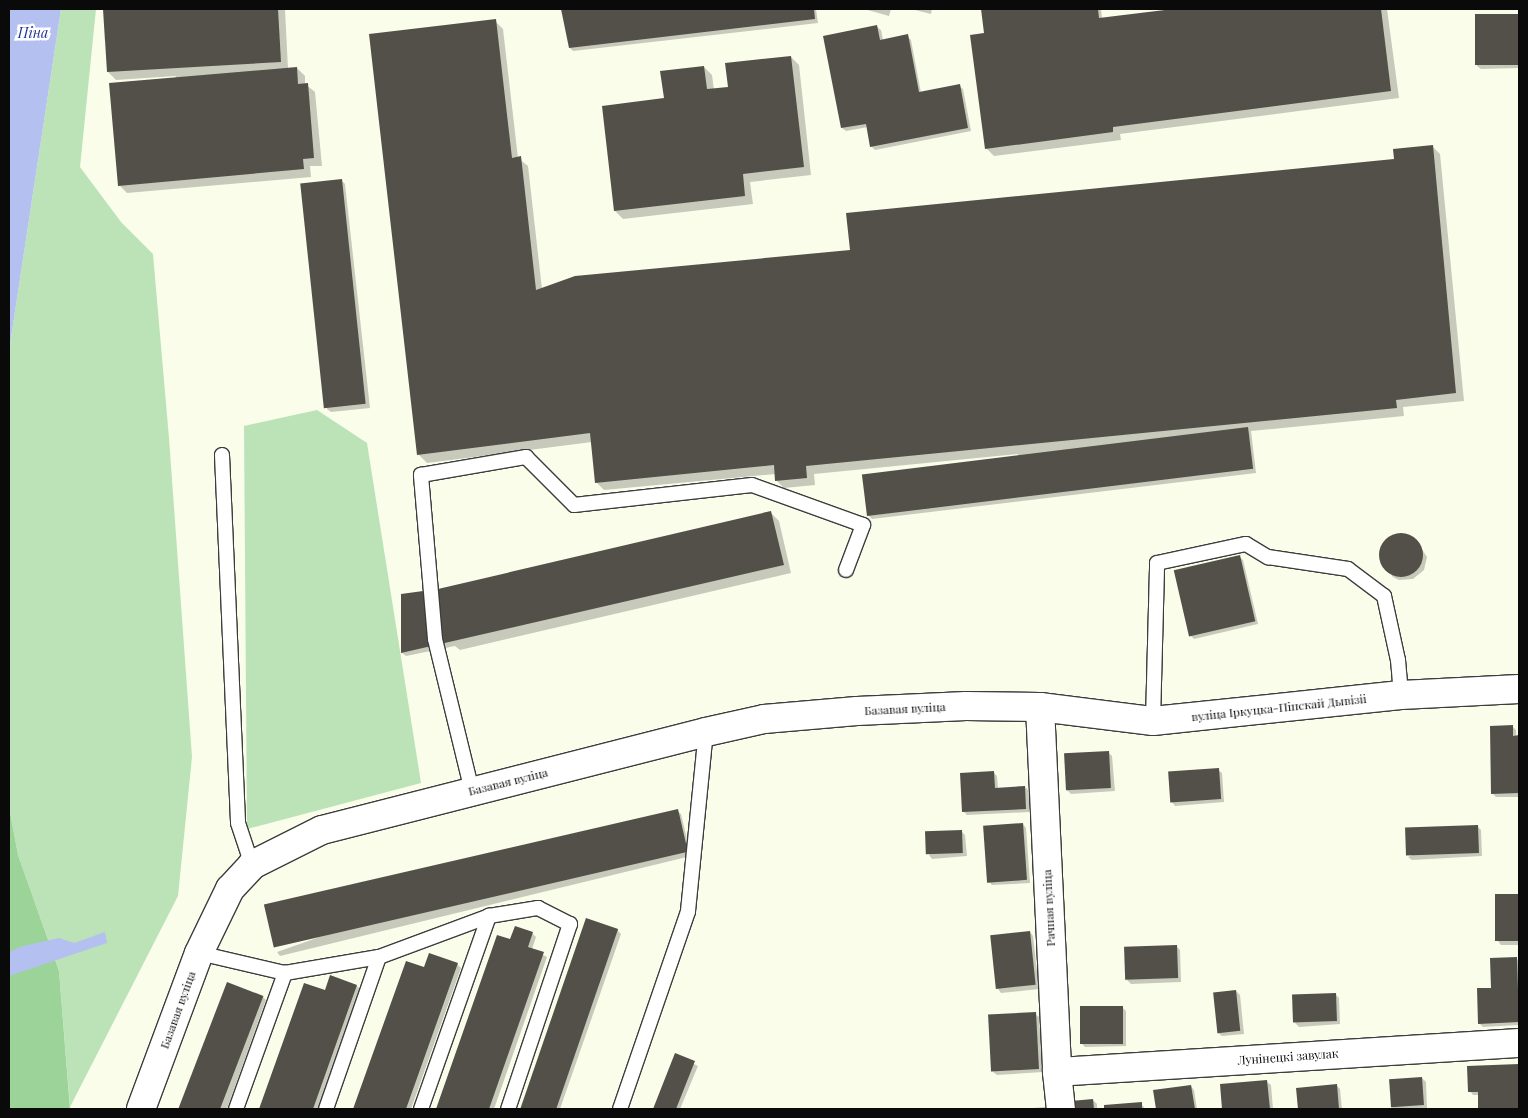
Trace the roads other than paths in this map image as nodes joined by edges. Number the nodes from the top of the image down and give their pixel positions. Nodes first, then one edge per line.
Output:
1 (222, 455) dead end
2 (846, 570) dead end
3 (1519, 689) edge
4 (1400, 695) junction
5 (1040, 707) junction
6 (1152, 721) junction
7 (706, 732) junction
8 (472, 791) junction
9 (252, 865) junction
10 (488, 916) junction
11 (198, 953) junction
12 (379, 958) junction
13 (285, 973) junction
14 (1519, 1043) edge
15 (1057, 1072) junction
16 (141, 1109) edge
17 (236, 1109) edge
18 (326, 1109) edge
19 (421, 1109) edge
20 (508, 1109) edge
21 (620, 1109) edge
22 (1061, 1109) edge

1 - 9 lane
2 - 8 lane
3 - 4 street, вуліца Іркуцка-Пінскай Дывізіі
4 - 6 street, вуліца Іркуцка-Пінскай Дывізіі
4 - 6 lane
5 - 6 street, вуліца Іркуцка-Пінскай Дывізіі
5 - 7 street, Базавая вуліца
5 - 15 street, Рачная вуліца
7 - 8 street, Базавая вуліца
7 - 21 lane
8 - 9 street, Базавая вуліца
9 - 11 street, Базавая вуліца
10 - 12 lane
10 - 19 lane
10 - 20 lane
11 - 13 lane
11 - 16 street, Базавая вуліца
12 - 13 lane
12 - 18 lane
13 - 17 lane
14 - 15 street, Лунінецкі завулак
15 - 22 street, Рачная вуліца

